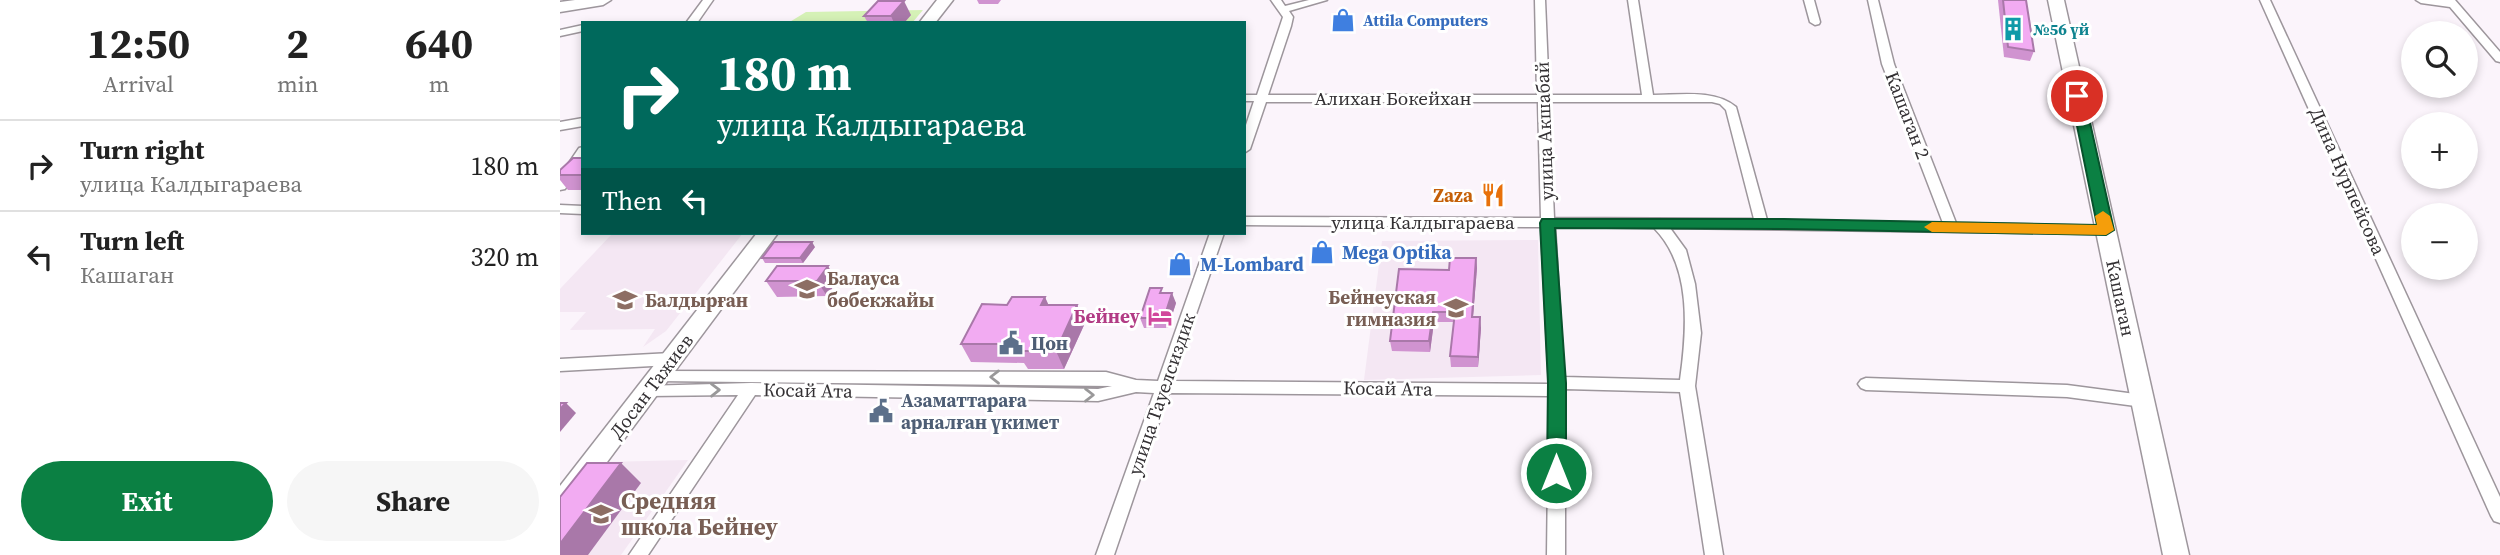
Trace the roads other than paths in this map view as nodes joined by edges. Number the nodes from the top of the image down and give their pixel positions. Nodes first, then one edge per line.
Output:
1 (603, 0) edge
2 (708, 0) edge
3 (945, 0) edge
4 (1322, 0) edge
5 (1540, 0) edge
6 (1633, 0) edge
7 (1809, 0) edge
8 (1873, 0) edge
9 (2056, 0) edge
10 (2265, 0) edge
11 (2421, 0) edge
12 (2451, 2) edge
13 (1280, 4) edge
14 (560, 7) edge
15 (692, 21) edge
16 (929, 21) edge
17 (1815, 22) dead end
18 (581, 28) edge
19 (560, 33) edge
20 (2500, 60) edge
21 (1246, 98) edge
22 (1261, 98) junction
23 (1543, 98) junction
24 (1648, 98) junction
25 (581, 122) edge
26 (560, 125) edge
27 (1246, 143) edge
28 (581, 154) edge
29 (560, 186) edge
30 (560, 209) edge
31 (581, 210) edge
32 (1246, 221) edge
33 (1548, 223) junction
34 (1657, 223) junction
35 (1762, 224) junction
36 (1951, 227) junction
37 (2106, 230) junction
38 (766, 235) edge
39 (1216, 235) edge
40 (560, 365) edge
41 (659, 375) junction
42 (951, 377) junction
43 (1866, 384) dead end
44 (1136, 386) junction
45 (1687, 386) junction
46 (1164, 387) junction
47 (1557, 387) junction
48 (751, 389) junction
49 (942, 393) junction
50 (2143, 401) junction
51 (560, 505) edge
52 (2500, 516) edge
53 (638, 555) edge
54 (1105, 555) edge
55 (1556, 555) edge
56 (1714, 555) edge
57 (2176, 555) edge

1 - 14 street
2 - 15 street
3 - 16 street
4 - 13 street
5 - 23 street, улица Акшабай
6 - 24 street
7 - 17 street
8 - 36 street, Кашаган 2
9 - 37 street, Кашаган
10 - 52 street, Дина Нурпейсова
11 - 12 street
12 - 20 street
13 - 22 street
18 - 19 street
21 - 22 street, Алихан Бокейхан
22 - 23 street, Алихан Бокейхан
22 - 27 street
23 - 24 street, Алихан Бокейхан
23 - 33 street, улица Акшабай
24 - 35 street, Алихан Бокейхан
25 - 26 street
28 - 29 street
30 - 31 street
32 - 33 street, улица Калдыгараева
33 - 34 street, улица Калдыгараева
33 - 47 street, улица Акшабай
34 - 35 street, улица Калдыгараева
34 - 45 street
35 - 36 street, улица Калдыгараева
36 - 37 street, улица Калдыгараева
37 - 50 street, Кашаган
38 - 41 street, Досан Тажиев
39 - 46 street, улица Тауелсиздик
40 - 41 street, Косай Ата
41 - 42 street, Косай Ата
41 -> 48 street, Косай Ата
41 - 51 street, Досан Тажиев
44 -> 42 street, Косай Ата
42 - 49 street
43 - 50 street
44 - 46 street, Косай Ата
49 -> 44 street, Косай Ата
45 - 47 street, Косай Ата
45 - 56 street
46 - 47 street, Косай Ата
46 - 54 street, улица Тауелсиздик
47 - 55 street, улица Акшабай
48 - 49 street, Косай Ата
48 - 53 street
50 - 57 street, Кашаган

